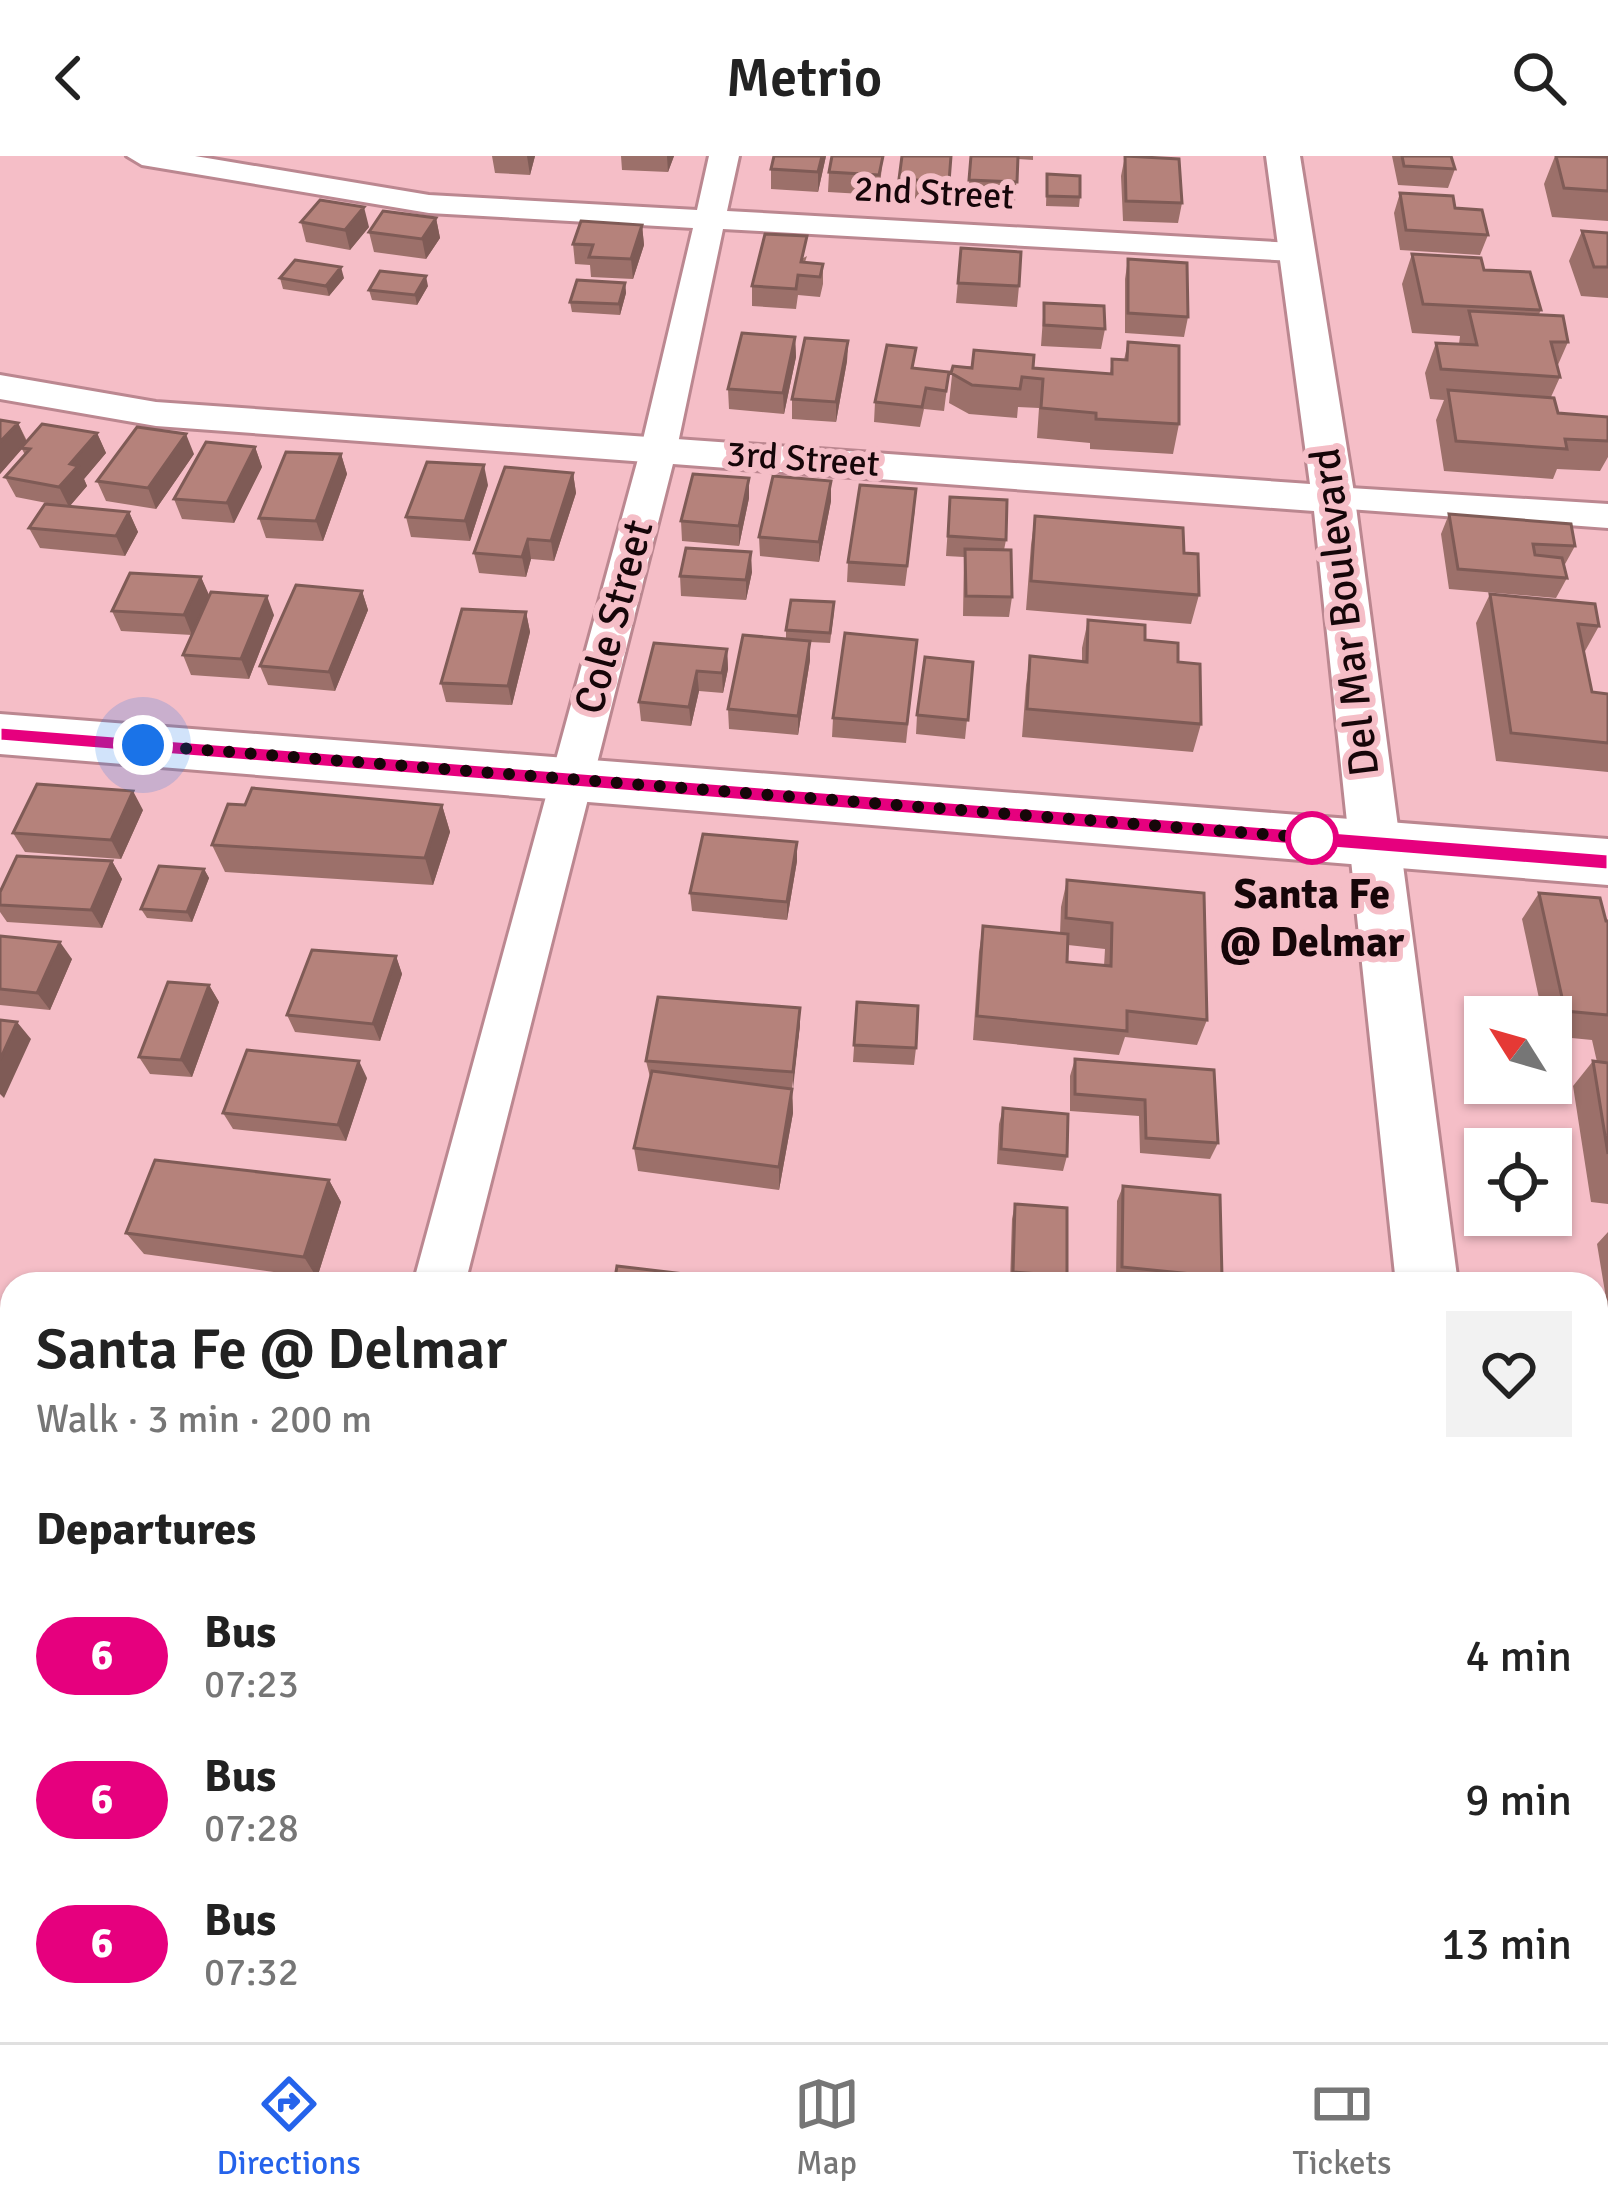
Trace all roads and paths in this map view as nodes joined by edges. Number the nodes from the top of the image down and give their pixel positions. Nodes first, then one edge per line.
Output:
1 (142, 156) edge
2 (724, 156) edge
3 (1283, 156) edge
4 (709, 219) junction
5 (1294, 252) junction
6 (0, 387) edge
7 (658, 448) junction
8 (1334, 499) junction
9 (1608, 516) edge
10 (0, 734) edge
11 (571, 778) junction
12 (1372, 843) junction
13 (1608, 862) edge
14 (442, 1272) edge
15 (1426, 1272) edge

1 - 4 street, 2nd Street
2 - 4 street, Cole Street
3 - 5 street, Del Mar Boulevard
4 - 5 street, 2nd Street
4 - 7 street, Cole Street
5 - 8 street, Del Mar Boulevard
6 - 7 street, 3rd Street
7 - 8 street, 3rd Street
7 - 11 street, Cole Street
8 - 9 street, 3rd Street
8 - 12 street, Del Mar Boulevard
10 - 11 main road
11 - 12 main road
11 - 14 street, Cole Street
12 - 13 main road
12 - 15 street, Del Mar Boulevard

